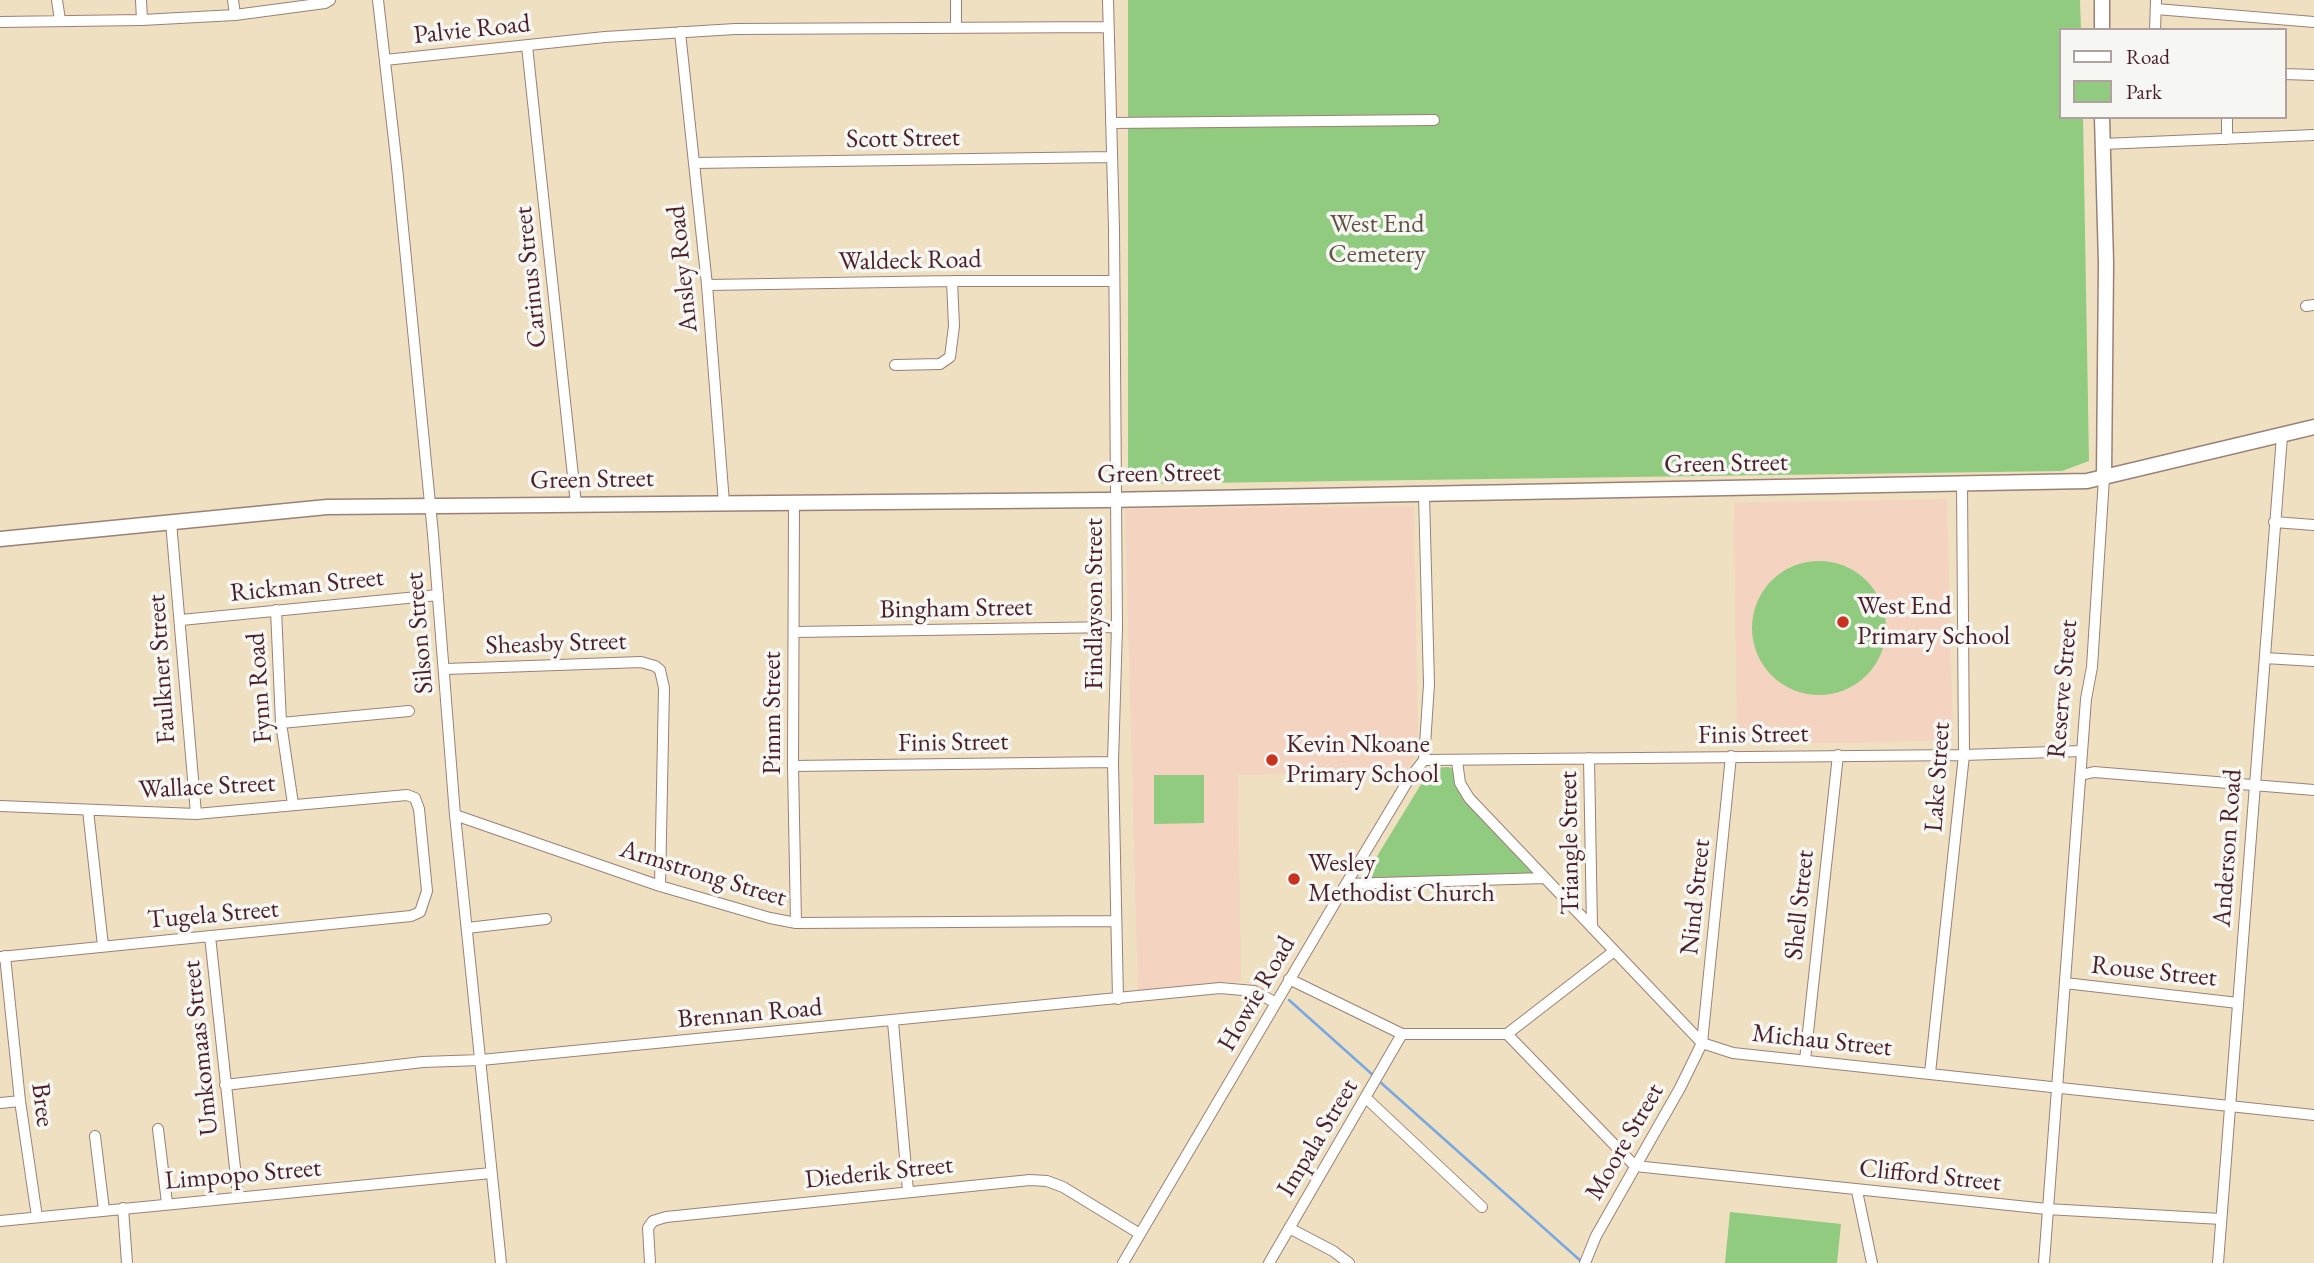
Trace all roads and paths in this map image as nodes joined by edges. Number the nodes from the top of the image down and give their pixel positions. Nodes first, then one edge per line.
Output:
1 (57, 0) edge
2 (141, 0) edge
3 (233, 0) edge
4 (330, 0) edge
5 (378, 0) edge
6 (956, 0) edge
7 (1108, 0) edge
8 (2102, 0) edge
9 (2156, 5) edge
10 (235, 15) junction
11 (2278, 18) junction
12 (60, 20) junction
13 (142, 20) junction
14 (0, 22) edge
15 (2314, 22) edge
16 (1108, 27) junction
17 (956, 28) junction
18 (2102, 28) edge
19 (2155, 28) edge
20 (2277, 28) edge
21 (680, 32) junction
22 (527, 46) junction
23 (385, 60) junction
24 (2286, 74) edge
25 (2314, 75) edge
26 (2102, 119) edge
27 (2227, 119) edge
28 (1434, 120) dead end
29 (1111, 123) junction
30 (2314, 135) edge
31 (2227, 139) junction
32 (2103, 144) junction
33 (1112, 157) junction
34 (694, 163) junction
35 (952, 281) junction
36 (1114, 281) junction
37 (707, 285) junction
38 (895, 365) dead end
39 (2314, 428) edge
40 (2282, 436) junction
41 (2104, 478) junction
42 (1962, 483) junction
43 (1424, 495) junction
44 (1117, 499) junction
45 (724, 503) junction
46 (794, 503) junction
47 (576, 504) junction
48 (430, 506) junction
49 (171, 522) junction
50 (2274, 522) junction
51 (2314, 525) edge
52 (0, 539) edge
53 (438, 595) junction
54 (276, 610) junction
55 (181, 620) junction
56 (1117, 627) junction
57 (795, 632) junction
58 (2265, 658) junction
59 (2314, 661) edge
60 (446, 669) junction
61 (409, 711) dead end
62 (281, 723) junction
63 (2082, 751) junction
64 (1838, 755) junction
65 (1964, 755) junction
66 (1731, 756) junction
67 (1589, 758) junction
68 (1424, 760) junction
69 (1457, 761) junction
70 (1113, 762) junction
71 (793, 766) junction
72 (2081, 775) junction
73 (2253, 787) junction
74 (2314, 790) edge
75 (293, 804) junction
76 (0, 806) edge
77 (88, 810) junction
78 (196, 814) junction
79 (455, 815) junction
80 (1545, 878) junction
81 (1346, 884) junction
82 (660, 886) junction
83 (424, 905) joint
84 (546, 919) dead end
85 (1115, 921) junction
86 (796, 923) junction
87 (467, 928) junction
88 (1592, 928) junction
89 (210, 936) junction
90 (103, 946) junction
91 (1614, 952) junction
92 (3, 956) edge
93 (1289, 979) junction
94 (2065, 983) junction
95 (1118, 999) junction
96 (1276, 1003) junction
97 (2238, 1003) junction
98 (893, 1022) junction
99 (1402, 1034) junction
100 (1507, 1034) junction
101 (1702, 1043) junction
102 (481, 1060) junction
103 (1805, 1060) junction
104 (1930, 1073) junction
105 (225, 1085) junction
106 (2057, 1087) junction
107 (1366, 1098) junction
108 (20, 1101) junction
109 (0, 1103) edge
110 (2230, 1106) junction
111 (2314, 1115) edge
112 (158, 1129) dead end
113 (95, 1136) dead end
114 (1635, 1166) junction
115 (491, 1173) junction
116 (908, 1191) junction
117 (1857, 1191) junction
118 (238, 1196) junction
119 (167, 1203) junction
120 (1482, 1207) dead end
121 (123, 1208) junction
122 (2047, 1209) junction
123 (103, 1210) junction
124 (37, 1217) junction
125 (2221, 1219) junction
126 (0, 1221) edge
127 (1289, 1228) junction
128 (1140, 1234) junction
129 (127, 1263) edge
130 (500, 1263) edge
131 (650, 1263) edge
132 (1124, 1263) edge
133 (1269, 1263) edge
134 (1349, 1263) edge
135 (1585, 1263) edge
136 (1872, 1263) edge
137 (2045, 1263) edge
138 (2218, 1263) edge

1 - 12 street
2 - 13 street
3 - 10 street
4 - 10 street
5 - 23 street, Silson Street
6 - 17 street
7 - 16 street, Findlayson Street
8 - 18 street
9 - 11 street
9 - 19 street
10 - 13 street
11 - 15 street
11 - 20 street
12 - 13 street
12 - 14 street
16 - 17 street, Palvie Road
16 - 29 street, Findlayson Street
17 - 21 street, Palvie Road
21 - 22 street, Palvie Road
21 - 34 street, Ansley Road
22 - 23 street, Palvie Road
22 - 47 street, Carinus Street
23 - 48 street, Silson Street
24 - 25 street
26 - 32 street, Reserve Street
27 - 31 street
28 - 29 street
29 - 33 street, Findlayson Street
30 - 31 street
31 - 32 street
32 - 41 street, Reserve Street
33 - 34 street, Scott Street
33 - 36 street, Findlayson Street
34 - 37 street, Ansley Road
35 - 36 street, Waldeck Road
35 - 37 street, Waldeck Road
35 - 38 street
36 - 44 street, Findlayson Street
37 - 45 street, Ansley Road
39 - 40 street, Green Street
40 - 41 street, Green Street
40 - 50 street, Anderson Road
41 - 42 street, Green Street
41 - 63 street, Reserve Street
42 - 43 street, Green Street
42 - 65 street, Lake Street
43 - 44 street, Green Street
43 - 68 street
44 - 46 street, Green Street
44 - 56 street, Findlayson Street
45 - 46 street, Green Street
45 - 47 street, Green Street
46 - 57 street, Pimm Street
47 - 48 street, Green Street
48 - 49 street, Green Street
48 - 53 street, Silson Street
49 - 52 street, Green Street
49 - 55 street, Faulkner Street
50 - 51 street
50 - 58 street, Anderson Road
53 - 54 street, Rickman Street
53 - 60 street, Silson Street
54 - 55 street, Rickman Street
54 - 62 street, Fynn Road
55 - 78 street, Faulkner Street
56 - 57 street, Bingham Street
56 - 70 street, Findlayson Street
57 - 71 street, Pimm Street
58 - 59 street
58 - 73 street, Anderson Road
60 - 79 street, Silson Street
60 - 82 street, Sheasby Street
61 - 62 street
62 - 75 street, Fynn Road
63 - 65 street, Finis Street
63 - 72 street, Reserve Street
64 - 65 street, Finis Street
64 - 66 street, Finis Street
64 - 103 street, Shell Street
65 - 104 street, Lake Street
66 - 67 street, Finis Street
66 - 101 street, Nind Street
67 - 69 street, Finis Street
67 - 88 street, Triangle Street
68 - 69 street, Finis Street
68 - 81 street, Howie Road
69 - 80 street, Michau Street
70 - 71 street, Finis Street
70 - 85 street, Findlayson Street
71 - 86 street, Pimm Street
72 - 73 street
72 - 94 street, Reserve Street
73 - 74 street
73 - 97 street, Anderson Road
75 - 78 street, Wallace Street
75 - 83 street, Wallace Street
76 - 77 street, Wallace Street
77 - 78 street, Wallace Street
77 - 90 street
79 - 82 street, Armstrong Street
79 - 87 street, Silson Street
80 - 81 street
80 - 88 street, Michau Street
81 - 93 street, Howie Road
82 - 86 street, Armstrong Street
83 - 89 street, Tugela Street
84 - 87 street
85 - 86 street, Armstrong Street
85 - 95 street, Findlayson Street
87 - 102 street, Silson Street
88 - 91 street, Michau Street
89 - 90 street, Tugela Street
89 - 105 street, Umkomaas Street
90 - 92 street, Tugela Street
91 - 100 street
91 - 101 street, Michau Street
92 - 108 street, Bree
93 - 96 street, Howie Road
93 - 99 street
94 - 97 street, Rouse Street
94 - 106 street, Reserve Street
95 - 96 street, Brennan Road
95 - 98 street, Brennan Road
96 - 128 street, Howie Road
97 - 110 street, Anderson Road
98 - 102 street, Brennan Road
98 - 116 street
99 - 100 street
99 - 107 street, Impala Street
100 - 114 street
101 - 103 street, Michau Street
101 - 114 street, Moore Street
102 - 105 street, Brennan Road
102 - 115 street, Silson Street
103 - 104 street, Michau Street
104 - 106 street, Michau Street
105 - 118 street, Umkomaas Street
106 - 110 street, Michau Street
106 - 122 street, Reserve Street
107 - 120 street
107 - 127 street, Impala Street
108 - 109 street
108 - 124 street, Bree
110 - 111 street, Michau Street
110 - 125 street, Anderson Road
112 - 119 street
113 - 123 street
114 - 117 street, Clifford Street
114 - 135 street, Moore Street
115 - 118 street, Limpopo Street
115 - 130 street, Silson Street
116 - 128 street, Diederik Street
116 - 131 street, Diederik Street
117 - 122 street, Clifford Street
117 - 136 street
118 - 119 street, Limpopo Street
119 - 121 street, Limpopo Street
121 - 123 street, Limpopo Street
121 - 129 street
122 - 125 street, Clifford Street
122 - 137 street, Reserve Street
123 - 124 street, Limpopo Street
124 - 126 street, Limpopo Street
125 - 138 street, Anderson Road
127 - 133 street, Impala Street
127 - 134 street
128 - 132 street, Howie Road

